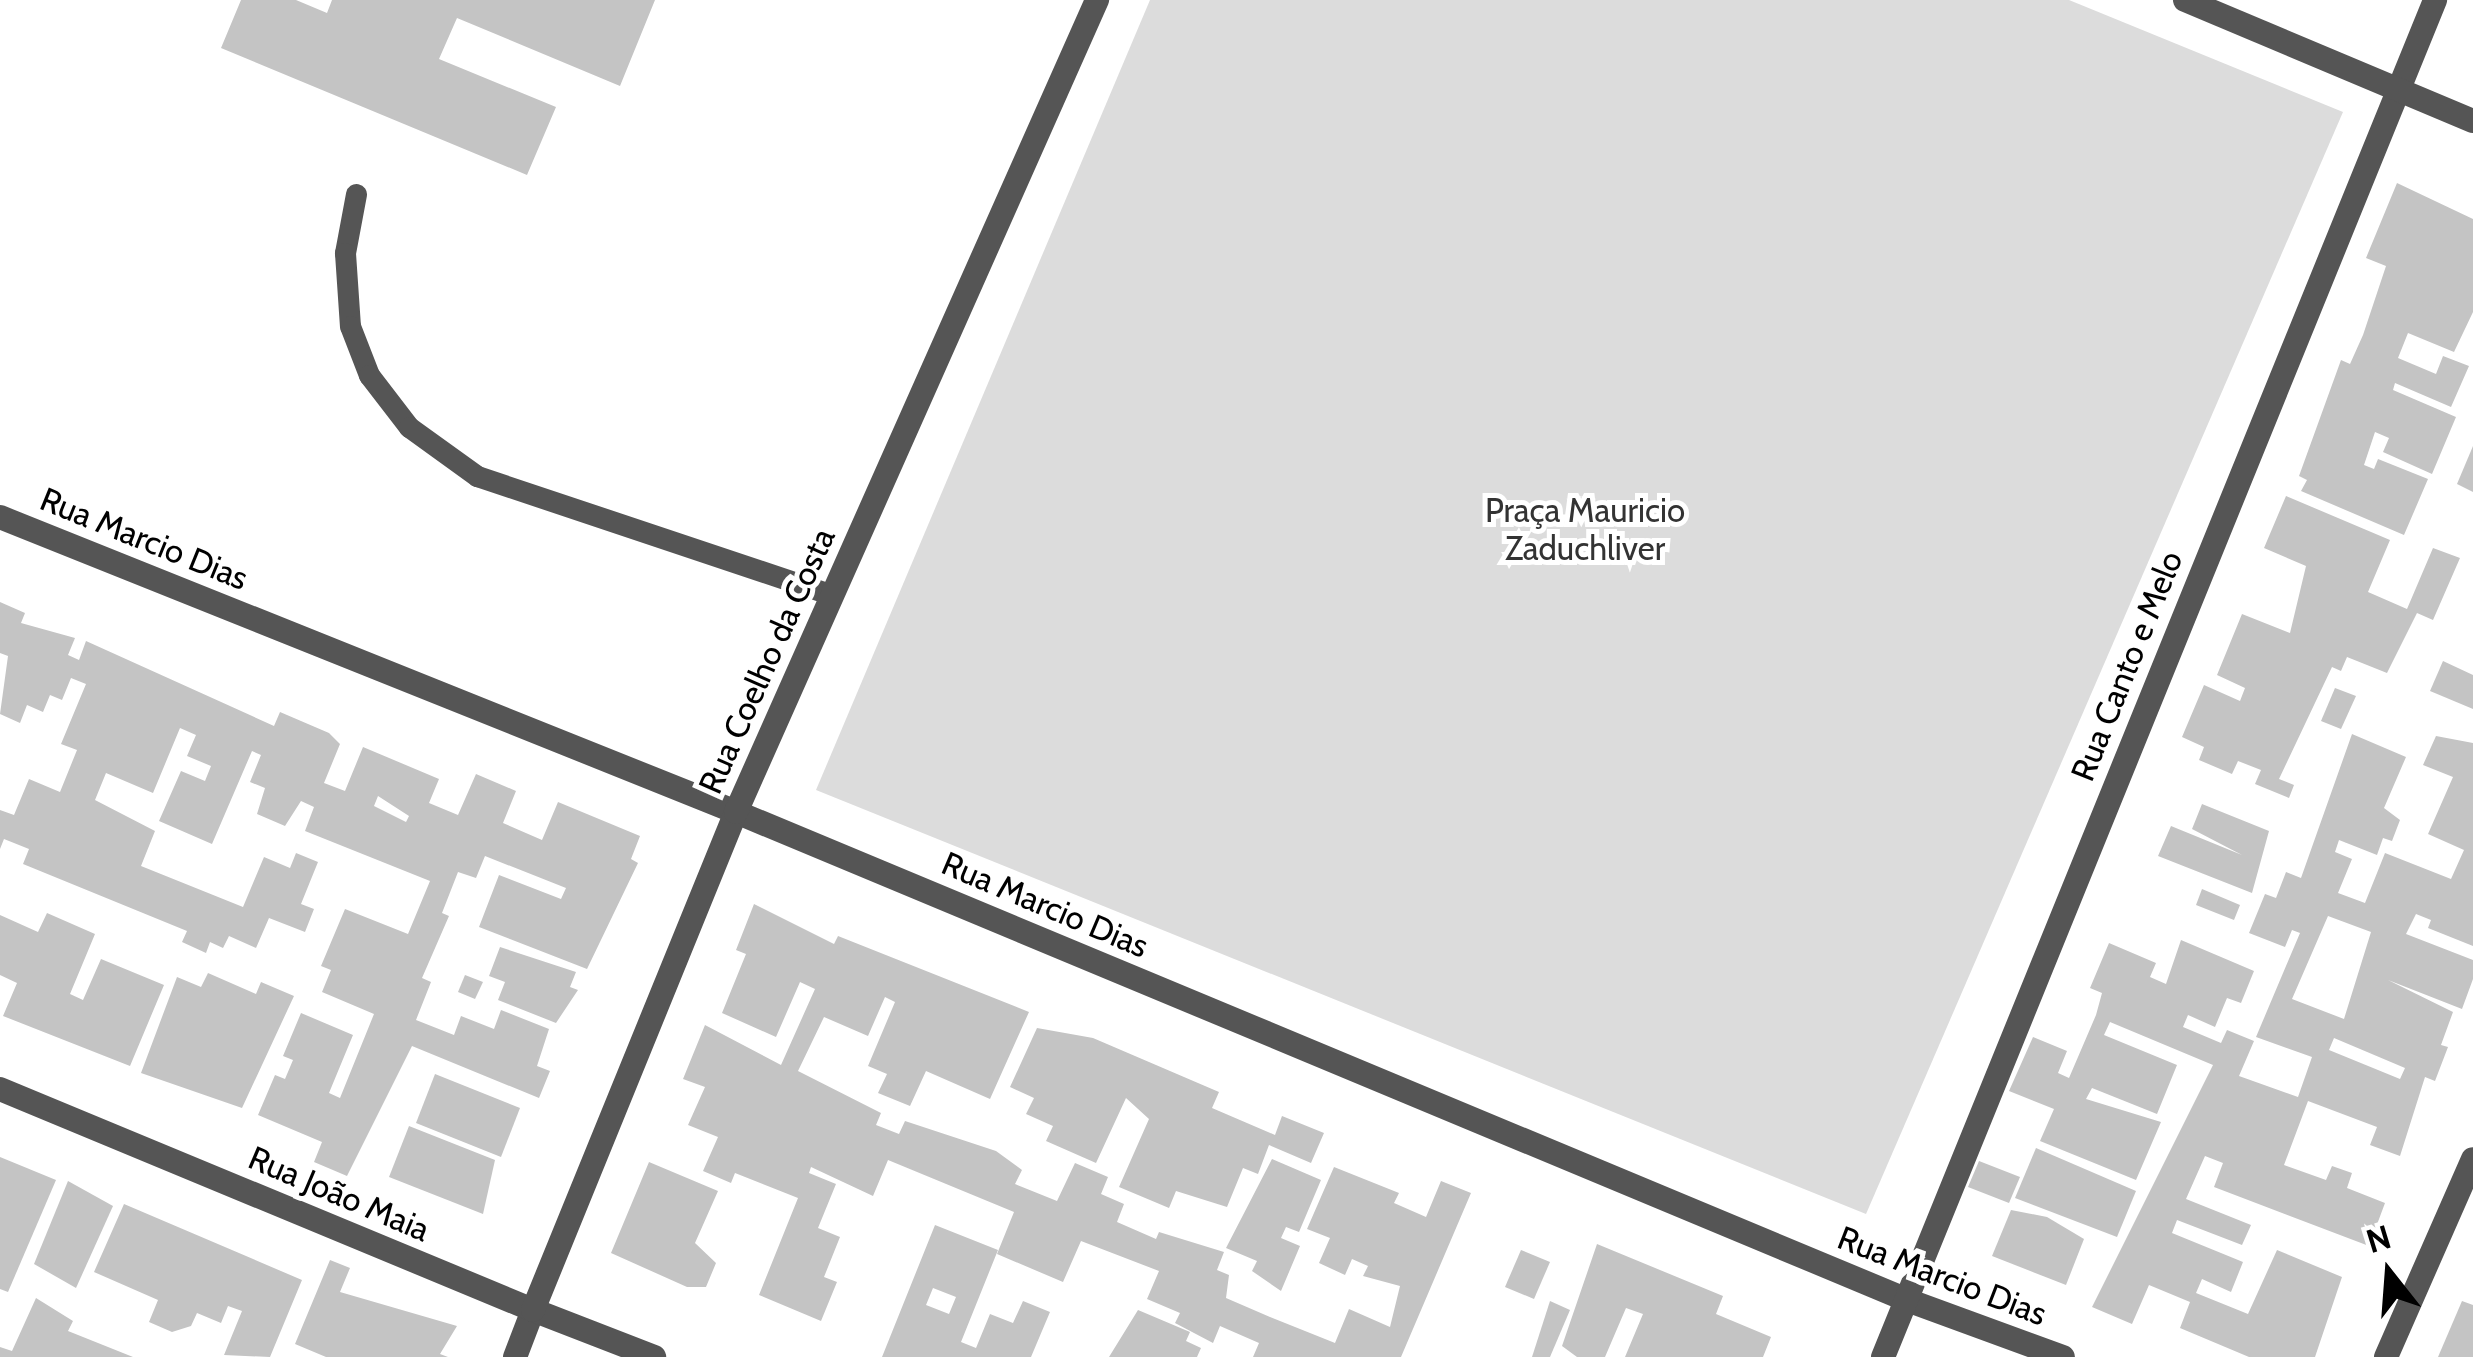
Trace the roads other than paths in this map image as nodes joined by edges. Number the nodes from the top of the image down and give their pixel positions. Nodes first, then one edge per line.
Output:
1 (1096, 0) edge
2 (2185, 0) edge
3 (2435, 0) edge
4 (2396, 88) junction
5 (2473, 121) edge
6 (356, 194) dead end
7 (0, 518) edge
8 (832, 595) junction
9 (736, 812) junction
10 (0, 1089) edge
11 (2473, 1159) edge
12 (1907, 1300) junction
13 (533, 1310) junction
14 (514, 1357) edge
15 (654, 1357) edge
16 (1882, 1357) edge
17 (2063, 1357) edge
18 (2386, 1357) edge

1 - 8 street, Rua Coelho da Costa
2 - 4 street
3 - 4 street, Rua Canto e Melo
4 - 5 street
4 - 12 street, Rua Canto e Melo
6 - 8 lane
7 - 9 street, Rua Marcio Dias
8 - 9 street, Rua Coelho da Costa
9 - 12 street, Rua Marcio Dias
9 - 13 street, Rua Coelho da Costa
10 - 13 street, Rua João Maia
11 - 18 street
12 - 16 street, Rua Canto e Melo
12 - 17 street, Rua Marcio Dias
13 - 14 street, Rua Coelho da Costa
13 - 15 street, Rua João Maia

